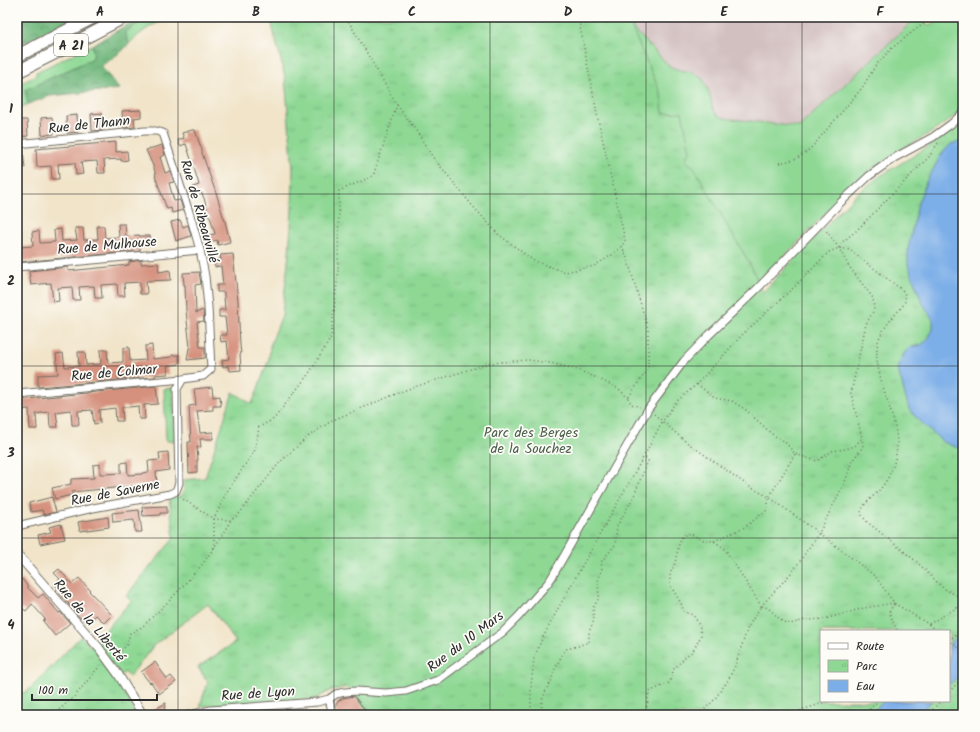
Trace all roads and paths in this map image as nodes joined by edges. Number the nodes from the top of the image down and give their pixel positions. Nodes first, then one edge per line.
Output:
1 (94, 17) edge
2 (124, 17) edge
3 (346, 17) edge
4 (578, 17) edge
5 (934, 17) edge
6 (17, 56) edge
7 (17, 72) edge
8 (396, 105) junction
9 (963, 113) edge
10 (942, 130) junction
11 (163, 133) joint
12 (17, 144) edge
13 (779, 163) dead end
14 (821, 222) junction
15 (622, 246) junction
16 (839, 248) junction
17 (200, 250) junction
18 (17, 267) edge
19 (211, 369) joint
20 (183, 380) junction
21 (697, 384) junction
22 (17, 394) edge
23 (628, 398) junction
24 (648, 409) junction
25 (662, 422) junction
26 (862, 438) junction
27 (795, 454) junction
28 (644, 456) junction
29 (176, 491) junction
30 (769, 497) junction
31 (214, 519) junction
32 (231, 520) junction
33 (17, 526) edge
34 (819, 532) junction
35 (714, 541) junction
36 (214, 548) junction
37 (17, 554) edge
38 (963, 598) edge
39 (894, 603) junction
40 (963, 604) edge
41 (761, 606) junction
42 (928, 624) junction
43 (963, 625) edge
44 (897, 630) edge
45 (935, 630) edge
46 (950, 639) edge
47 (950, 641) edge
48 (963, 651) edge
49 (105, 656) junction
50 (963, 677) edge
51 (950, 691) edge
52 (329, 699) junction
53 (826, 702) edge
54 (877, 702) edge
55 (939, 702) edge
56 (794, 714) edge
57 (53, 715) edge
58 (143, 715) edge
59 (188, 715) edge
60 (332, 715) edge
61 (529, 715) edge
62 (541, 715) edge
63 (648, 715) edge
64 (699, 715) edge
65 (776, 715) edge
66 (864, 715) edge
67 (927, 715) edge

1 - 6 highway, A 21
2 - 7 highway, A 21
3 - 8 path
4 - 15 path
5 - 13 path
8 - 15 path
8 - 31 path
9 - 10 street, Rue du 10 Mars
10 - 14 street, Rue du 10 Mars
10 - 16 path
11 - 12 street, Rue de Thann
11 - 17 street, Rue de Ribeauvillé
14 - 16 path
14 - 24 street, Rue du 10 Mars
15 - 23 path
16 - 21 path
16 - 26 path
16 - 38 path
17 - 18 street, Rue de Mulhouse
17 - 19 street, Rue de Ribeauvillé
19 - 20 street, Rue de Colmar
20 - 22 street, Rue de Colmar
20 - 29 street, Rue de Saverne
21 - 25 path
21 - 27 path
23 - 24 path
23 - 32 path
24 - 25 path
24 - 52 street, Rue du 10 Mars
25 - 28 path
25 - 30 path
26 - 27 path
26 - 34 path
27 - 30 path
28 - 61 path
28 - 62 path
29 - 31 path
29 - 33 street, Rue de Saverne
30 - 34 path
30 - 35 path
31 - 32 path
31 - 36 path
32 - 36 path
34 - 39 path
34 - 41 path
35 - 41 path
35 - 63 path
36 - 49 path
37 - 49 street, Rue de la Liberté
39 - 41 path
39 - 42 path
39 - 44 path
40 - 42 path
41 - 64 path
42 - 45 path
43 - 46 path
47 - 48 path
49 - 57 path
49 - 58 street, Rue de la Liberté
50 - 51 path
52 - 59 street, Rue de Lyon
52 - 60 street
53 - 56 path
54 - 66 path
55 - 67 path
56 - 65 path

